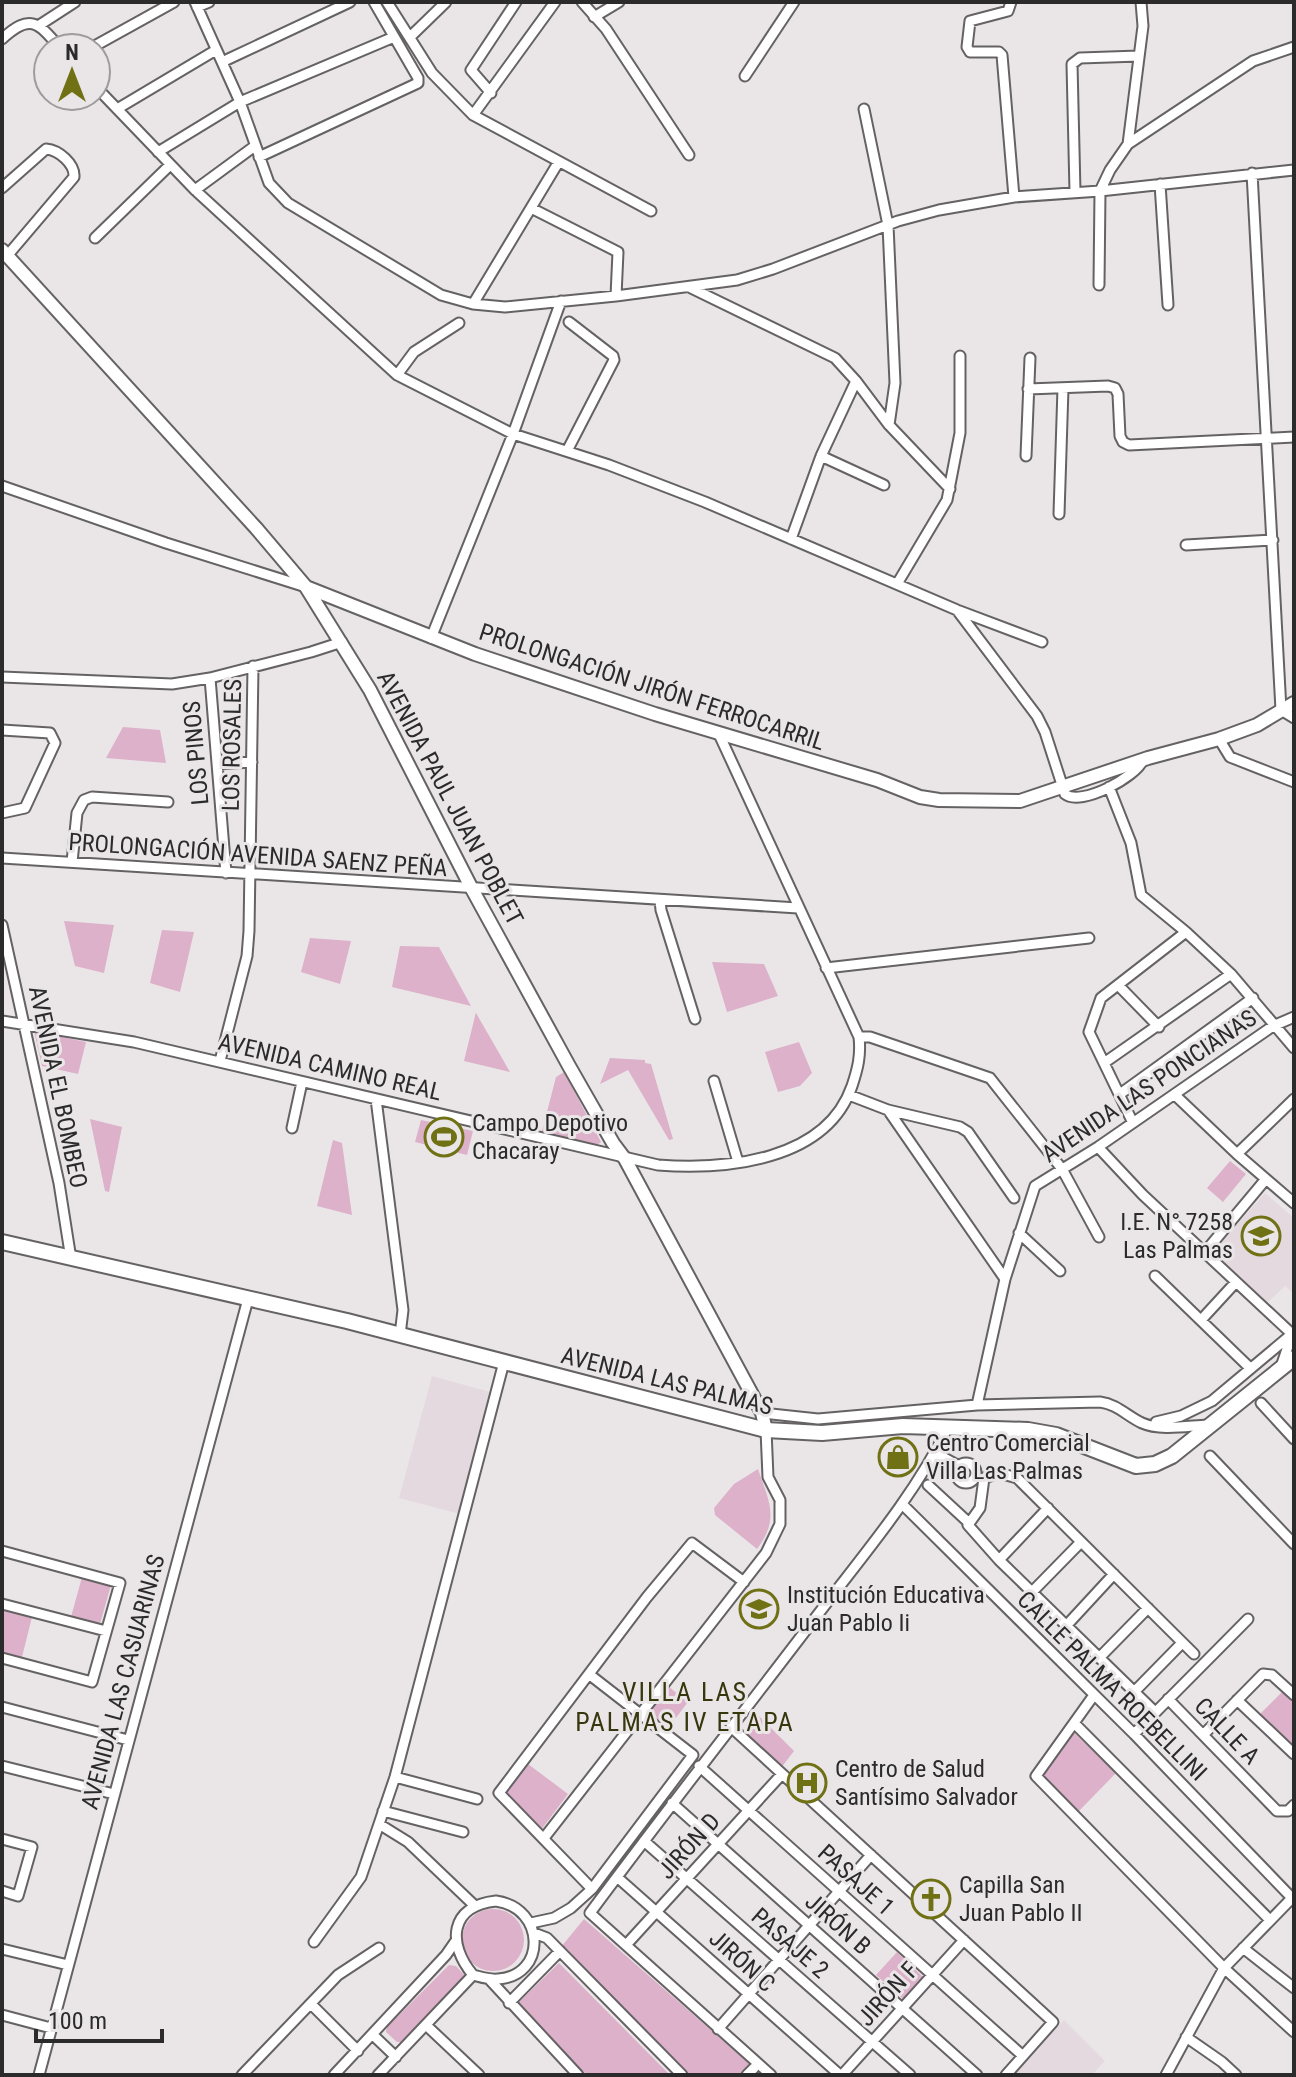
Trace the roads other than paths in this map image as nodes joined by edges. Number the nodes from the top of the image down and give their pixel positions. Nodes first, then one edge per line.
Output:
1 (75, 2) edge
2 (174, 2) edge
3 (209, 2) edge
4 (350, 2) edge
5 (374, 2) edge
6 (387, 2) edge
7 (446, 2) edge
8 (516, 2) edge
9 (555, 2) edge
10 (582, 2) edge
11 (619, 2) edge
12 (794, 2) edge
13 (1011, 2) edge
14 (1141, 2) edge
15 (196, 5) edge
16 (594, 17) junction
17 (38, 26) junction
18 (44, 32) edge
19 (112, 36) edge
20 (394, 37) junction
21 (410, 37) junction
22 (2, 39) edge
23 (1294, 47) edge
24 (216, 50) junction
25 (1139, 56) junction
26 (222, 62) junction
27 (745, 76) dead end
28 (491, 93) junction
29 (240, 102) junction
30 (112, 104) edge
31 (117, 109) junction
32 (864, 109) dead end
33 (473, 115) junction
34 (1128, 144) junction
35 (255, 146) junction
36 (158, 152) junction
37 (689, 155) dead end
38 (259, 157) junction
39 (558, 163) junction
40 (170, 165) junction
41 (1294, 170) edge
42 (1252, 173) junction
43 (1160, 184) junction
44 (2, 188) edge
45 (195, 190) junction
46 (1100, 191) junction
47 (1075, 192) junction
48 (1014, 197) junction
49 (533, 209) junction
50 (651, 211) dead end
51 (888, 225) junction
52 (95, 238) dead end
53 (5, 253) edge
54 (1099, 285) dead end
55 (691, 288) junction
56 (616, 296) junction
57 (561, 301) junction
58 (473, 304) junction
59 (1168, 305) dead end
60 (569, 322) dead end
61 (459, 323) dead end
62 (960, 356) dead end
63 (1030, 358) dead end
64 (397, 375) junction
65 (856, 381) junction
66 (1063, 388) junction
67 (1028, 389) junction
68 (889, 425) junction
69 (513, 434) junction
70 (1294, 437) edge
71 (1268, 439) junction
72 (567, 451) junction
73 (821, 456) junction
74 (1026, 456) dead end
75 (884, 485) dead end
76 (2, 486) edge
77 (950, 489) junction
78 (1059, 514) dead end
79 (791, 539) junction
80 (1273, 540) junction
81 (1186, 545) dead end
82 (897, 584) junction
83 (306, 587) junction
84 (339, 601) junction
85 (957, 610) junction
86 (325, 616) junction
87 (431, 638) junction
88 (342, 642) junction
89 (1042, 642) dead end
90 (253, 666) junction
91 (2, 677) edge
92 (210, 678) junction
93 (1294, 703) edge
94 (1281, 710) junction
95 (1294, 718) edge
96 (2, 730) edge
97 (718, 732) junction
98 (1219, 739) junction
99 (1143, 760) junction
100 (252, 762) junction
101 (217, 764) junction
102 (1294, 782) edge
103 (1063, 786) junction
104 (1109, 787) junction
105 (168, 802) dead end
106 (2, 813) edge
107 (2, 858) edge
108 (72, 862) junction
109 (226, 873) junction
110 (251, 875) junction
111 (472, 889) junction
112 (660, 900) junction
113 (798, 908) junction
114 (2, 925) edge
115 (1186, 932) junction
116 (1089, 938) dead end
117 (826, 968) junction
118 (1231, 974) junction
119 (1118, 985) junction
120 (1253, 998) junction
121 (1294, 1017) edge
122 (695, 1019) dead end
123 (2, 1021) edge
124 (24, 1022) junction
125 (1273, 1026) junction
126 (1159, 1027) junction
127 (859, 1037) junction
128 (1294, 1048) edge
129 (220, 1061) junction
130 (1104, 1063) junction
131 (714, 1081) dead end
132 (302, 1082) junction
133 (1120, 1094) junction
134 (849, 1095) junction
135 (1175, 1095) junction
136 (376, 1099) junction
137 (1294, 1099) edge
138 (888, 1110) junction
139 (1133, 1123) junction
140 (292, 1128) dead end
141 (1098, 1147) junction
142 (1237, 1154) junction
143 (625, 1159) junction
144 (738, 1162) junction
145 (1062, 1169) junction
146 (1266, 1179) junction
147 (1014, 1198) dead end
148 (1293, 1201) edge
149 (1019, 1233) junction
150 (1099, 1237) dead end
151 (2, 1242) edge
152 (1205, 1252) junction
153 (71, 1259) junction
154 (1060, 1271) dead end
155 (1155, 1276) dead end
156 (1005, 1279) junction
157 (1236, 1282) junction
158 (248, 1299) junction
159 (1202, 1319) junction
160 (1292, 1334) edge
161 (400, 1335) junction
162 (1294, 1358) edge
163 (504, 1362) junction
164 (1250, 1368) junction
165 (1281, 1368) junction
166 (1230, 1385) junction
167 (1261, 1403) dead end
168 (977, 1405) junction
169 (915, 1411) junction
170 (762, 1413) junction
171 (1224, 1414) junction
172 (1145, 1425) junction
173 (1211, 1425) junction
174 (918, 1427) junction
175 (947, 1429) junction
176 (766, 1430) junction
177 (1294, 1438) edge
178 (935, 1453) junction
179 (1210, 1456) dead end
180 (959, 1466) junction
181 (979, 1478) junction
182 (928, 1485) dead end
183 (902, 1504) junction
184 (1048, 1508) junction
185 (968, 1522) junction
186 (1081, 1542) junction
187 (1294, 1544) edge
188 (2, 1551) edge
189 (999, 1560) junction
190 (1114, 1574) junction
191 (744, 1582) junction
192 (1032, 1592) junction
193 (2, 1604) edge
194 (1148, 1608) junction
195 (1248, 1619) dead end
196 (1066, 1626) junction
197 (106, 1631) junction
198 (1182, 1643) junction
199 (1194, 1654) dead end
200 (2, 1658) edge
201 (1099, 1658) junction
202 (590, 1675) junction
203 (1134, 1692) junction
204 (1094, 1695) junction
205 (1294, 1695) edge
206 (1168, 1699) junction
207 (1237, 1700) junction
208 (2, 1707) edge
209 (1155, 1712) junction
210 (642, 1714) junction
211 (1074, 1723) junction
212 (731, 1727) junction
213 (1134, 1734) junction
214 (1203, 1735) junction
215 (128, 1740) junction
216 (1294, 1754) edge
217 (2, 1766) edge
218 (699, 1766) junction
219 (782, 1774) junction
220 (395, 1777) junction
221 (114, 1794) junction
222 (477, 1799) dead end
223 (672, 1803) junction
224 (1294, 1805) edge
225 (383, 1811) junction
226 (749, 1811) junction
227 (379, 1824) junction
228 (463, 1832) dead end
229 (544, 1838) junction
230 (2, 1839) edge
231 (644, 1841) junction
232 (718, 1844) junction
233 (871, 1855) junction
234 (617, 1877) junction
235 (687, 1878) junction
236 (592, 1889) junction
237 (2, 1891) edge
238 (839, 1892) junction
239 (1293, 1897) edge
240 (475, 1906) junction
241 (656, 1912) junction
242 (554, 1918) junction
243 (1270, 1920) junction
244 (809, 1925) junction
245 (532, 1928) junction
246 (547, 1938) junction
247 (964, 1940) junction
248 (314, 1942) dead end
249 (455, 1942) junction
250 (626, 1945) junction
251 (379, 1948) dead end
252 (1243, 1948) junction
253 (2, 1949) edge
254 (560, 1951) junction
255 (779, 1960) junction
256 (68, 1965) junction
257 (1224, 1968) junction
258 (473, 1975) junction
259 (932, 1975) junction
260 (489, 1979) junction
261 (1294, 1988) edge
262 (749, 1994) junction
263 (509, 2003) junction
264 (311, 2004) junction
265 (902, 2009) junction
266 (2, 2015) edge
267 (427, 2026) junction
268 (51, 2028) junction
269 (718, 2029) junction
270 (1294, 2032) edge
271 (373, 2035) junction
272 (1186, 2037) junction
273 (872, 2042) junction
274 (358, 2051) junction
275 (1023, 2056) junction
276 (396, 2057) junction
277 (383, 2074) edge
278 (39, 2075) edge
279 (242, 2075) edge
280 (334, 2075) edge
281 (479, 2075) edge
282 (578, 2075) edge
283 (682, 2075) edge
284 (771, 2075) edge
285 (841, 2075) edge
286 (910, 2075) edge
287 (977, 2075) edge
288 (1006, 2075) edge
289 (1166, 2075) edge
290 (1236, 2075) edge

1 - 17 street
2 - 19 street
3 - 15 street
4 - 26 street
5 - 20 street
6 - 21 street
7 - 21 street
8 - 28 street
9 - 28 street
10 - 16 street
11 - 16 street
12 - 27 street
13 - 48 street
14 - 25 street
15 - 24 street
16 - 37 street
17 - 18 street
17 - 22 street
20 - 29 street
20 - 38 street
21 - 33 street
23 - 34 street
24 - 26 street
24 - 31 street
25 - 34 street
25 - 47 street
26 - 29 street
28 - 33 street
29 - 35 street
29 - 36 street
30 - 31 street
31 - 36 street
32 - 51 street
33 - 39 street
34 - 46 street
35 - 38 street
35 - 45 street
36 - 40 street
38 - 58 street
39 - 49 street
39 - 50 street
40 - 45 street
40 - 52 street
41 - 42 street
42 - 43 street
42 - 71 street
43 - 46 street
43 - 59 street
44 - 53 street
45 - 64 street
46 - 47 street
46 - 54 street
47 - 48 street
48 - 51 street
49 - 56 street
49 - 58 street
51 - 55 street
51 - 68 street
53 - 83 street, AVENIDA PAUL JUAN POBLET
55 - 56 street
55 - 65 street
56 - 57 street
57 - 58 street
57 - 69 street
60 - 72 street
61 - 64 street
62 - 77 street
63 - 67 street
64 - 69 street
65 - 68 street
65 - 73 street
66 - 67 street
66 - 71 street
66 - 78 street
67 - 74 street
68 - 77 street
69 - 72 street
69 - 87 street
70 - 71 street
71 - 80 street
72 - 79 street
73 - 75 street
73 - 79 street
76 - 83 street, PROLONGACIÓN JIRÓN FERROCARRIL
77 - 82 street
79 - 82 street
80 - 81 street
80 - 94 street
82 - 85 street
83 - 84 street, PROLONGACIÓN JIRÓN FERROCARRIL
83 - 86 street, AVENIDA PAUL JUAN POBLET
84 - 86 street
84 - 87 street, PROLONGACIÓN JIRÓN FERROCARRIL
85 - 89 street
85 - 103 street
86 - 88 street, AVENIDA PAUL JUAN POBLET
87 - 97 street, PROLONGACIÓN JIRÓN FERROCARRIL
88 - 90 street
88 - 111 street, AVENIDA PAUL JUAN POBLET
90 - 92 street
90 - 100 street, LOS ROSALES
91 - 92 street
92 - 101 street, LOS PINOS
93 - 94 street, PROLONGACIÓN JIRÓN FERROCARRIL
94 - 95 street
94 - 98 street, PROLONGACIÓN JIRÓN FERROCARRIL
96 - 106 street
97 - 103 street, PROLONGACIÓN JIRÓN FERROCARRIL
97 - 113 street
98 - 99 street, PROLONGACIÓN JIRÓN FERROCARRIL
98 - 102 street
99 - 103 street, PROLONGACIÓN JIRÓN FERROCARRIL
99 - 104 street
100 - 101 street
100 - 110 street, LOS ROSALES
101 - 109 street, LOS PINOS
103 - 104 street
104 - 115 street
105 - 108 street
107 - 108 street, PROLONGACIÓN AVENIDA SAENZ PEÑA
108 - 109 street, PROLONGACIÓN AVENIDA SAENZ PEÑA
109 - 110 street, PROLONGACIÓN AVENIDA SAENZ PEÑA
110 - 111 street, PROLONGACIÓN AVENIDA SAENZ PEÑA
110 - 129 street, LOS ROSALES
111 - 112 street, PROLONGACIÓN AVENIDA SAENZ PEÑA
111 - 143 street, AVENIDA PAUL JUAN POBLET
112 - 113 street, PROLONGACIÓN AVENIDA SAENZ PEÑA
112 - 122 street
113 - 117 street
114 - 124 street, AVENIDA EL BOMBEO
115 - 118 street
115 - 119 street
116 - 117 street
117 - 127 street
118 - 120 street
118 - 126 street
119 - 126 street
119 - 130 street
120 - 125 street
120 - 133 street
121 - 125 street, AVENIDA LAS PONCIANAS
123 - 124 street, AVENIDA CAMINO REAL
124 - 129 street, AVENIDA CAMINO REAL
124 - 153 street, AVENIDA EL BOMBEO
125 - 128 street
125 - 135 street, AVENIDA LAS PONCIANAS
126 - 130 street
127 - 134 street, AVENIDA CAMINO REAL
127 - 145 street
129 - 132 street, AVENIDA CAMINO REAL
130 - 133 street
131 - 144 street
132 - 136 street, AVENIDA CAMINO REAL
132 - 140 street
133 - 139 street
134 - 138 street
134 - 144 street, AVENIDA CAMINO REAL
135 - 139 street, AVENIDA LAS PONCIANAS
135 - 142 street
136 - 143 street, AVENIDA CAMINO REAL
136 - 161 street
137 - 142 street
138 - 147 street
138 - 156 street
139 - 141 street, AVENIDA LAS PONCIANAS
141 - 145 street, AVENIDA LAS PONCIANAS
141 - 152 street
142 - 146 street
143 - 144 street, AVENIDA CAMINO REAL
143 - 170 street, AVENIDA PAUL JUAN POBLET
145 - 149 street, AVENIDA LAS PONCIANAS
145 - 150 street
146 - 148 street
146 - 152 street
149 - 154 street
149 - 156 street, AVENIDA LAS PONCIANAS
151 - 153 main road, AVENIDA LAS PALMAS
152 - 157 street
153 - 158 main road, AVENIDA LAS PALMAS
155 - 159 street
156 - 168 street, AVENIDA LAS PONCIANAS
157 - 159 street
157 - 160 street
158 - 161 main road, AVENIDA LAS PALMAS
158 - 215 street, AVENIDA LAS CASUARINAS
159 - 164 street
160 - 164 street
160 - 165 street
161 - 163 main road, AVENIDA LAS PALMAS
162 - 165 main road, AVENIDA LAS PALMAS
163 - 176 main road, AVENIDA LAS PALMAS
163 - 220 street
164 - 166 street
165 - 171 main road, AVENIDA LAS PALMAS
166 - 171 street
166 - 172 street
167 - 177 street
168 - 169 street
168 - 172 street
169 - 170 street
169 - 174 street
170 - 176 street, AVENIDA PAUL JUAN POBLET
171 - 173 main road, AVENIDA LAS PALMAS
172 - 173 street
173 - 175 main road, AVENIDA LAS PALMAS
174 - 175 main road, AVENIDA LAS PALMAS
174 - 176 main road, AVENIDA LAS PALMAS
175 - 178 street
176 - 191 street
178 - 180 street
178 - 183 street
179 - 187 street
180 - 181 street
180 - 181 street
181 - 184 street
181 - 185 street
182 - 185 street
183 - 204 street, CALLE PALMA ROEBELLINI
183 - 212 street
184 - 186 street
184 - 189 street
185 - 189 street
186 - 190 street
186 - 192 street
188 - 197 street
189 - 192 street
190 - 194 street
190 - 196 street
191 - 202 street
191 - 210 street
192 - 196 street
193 - 197 street
194 - 198 street
194 - 201 street
195 - 206 street
196 - 201 street
197 - 200 street
198 - 199 street
198 - 203 street
201 - 203 street
202 - 210 street
202 - 229 street
203 - 209 street
204 - 211 street
204 - 213 street, CALLE PALMA ROEBELLINI
205 - 207 street
206 - 209 street
206 - 214 street, CALLE A
207 - 214 street
207 - 216 street
208 - 215 street
209 - 213 street
210 - 229 street
210 - 236 street
211 - 243 street
211 - 257 street
212 - 218 street
212 - 219 street
213 - 239 street, CALLE PALMA ROEBELLINI
214 - 224 street, CALLE A
215 - 221 street, AVENIDA LAS CASUARINAS
217 - 221 street
218 - 223 street
218 - 226 street, PASAJE 1
219 - 226 street, JIRÓN D
219 - 233 street
220 - 222 street
220 - 225 street
221 - 256 street, AVENIDA LAS CASUARINAS
223 - 231 street
223 - 232 street, JIRÓN B
225 - 227 street
225 - 228 street
226 - 232 street, JIRÓN D
226 - 238 street, PASAJE 1
227 - 240 street
227 - 248 street
229 - 236 street
230 - 237 street
231 - 234 street
231 - 235 street, PASAJE 2
232 - 235 street, JIRÓN D
232 - 244 street, JIRÓN B
233 - 238 street
233 - 247 street
234 - 241 street, JIRÓN C
234 - 250 street
235 - 241 street, JIRÓN D
235 - 255 street, PASAJE 2
236 - 242 street
238 - 244 street
238 - 259 street, PASAJE 1
239 - 243 street
240 - 245 street
240 - 249 street
241 - 250 street, JIRÓN D
241 - 262 street, JIRÓN C
242 - 245 street
242 - 246 street
243 - 252 street
244 - 255 street
244 - 265 street, JIRÓN B
245 - 246 street
245 - 260 street
246 - 254 street
247 - 259 street, JIRÓN F
247 - 275 street
249 - 258 street
249 - 271 street
250 - 269 street
251 - 264 street
252 - 257 street
252 - 261 street
253 - 256 street
254 - 263 street
254 - 283 street
255 - 262 street
255 - 273 street, PASAJE 2
256 - 268 street, AVENIDA LAS CASUARINAS
257 - 270 street
257 - 272 street
258 - 260 street
258 - 267 street
259 - 265 street, JIRÓN F
259 - 275 street, PASAJE 1
260 - 263 street
262 - 269 street
262 - 285 street, JIRÓN C
263 - 282 street
264 - 274 street
264 - 279 street
265 - 273 street, JIRÓN F
265 - 287 street, JIRÓN B
266 - 268 street
267 - 276 street
267 - 281 street
268 - 278 street, AVENIDA LAS CASUARINAS
269 - 284 street
271 - 274 street
271 - 276 street
272 - 289 street
272 - 290 street
273 - 285 street, JIRÓN F
273 - 286 street, PASAJE 2
274 - 280 street
275 - 288 street
276 - 277 street

